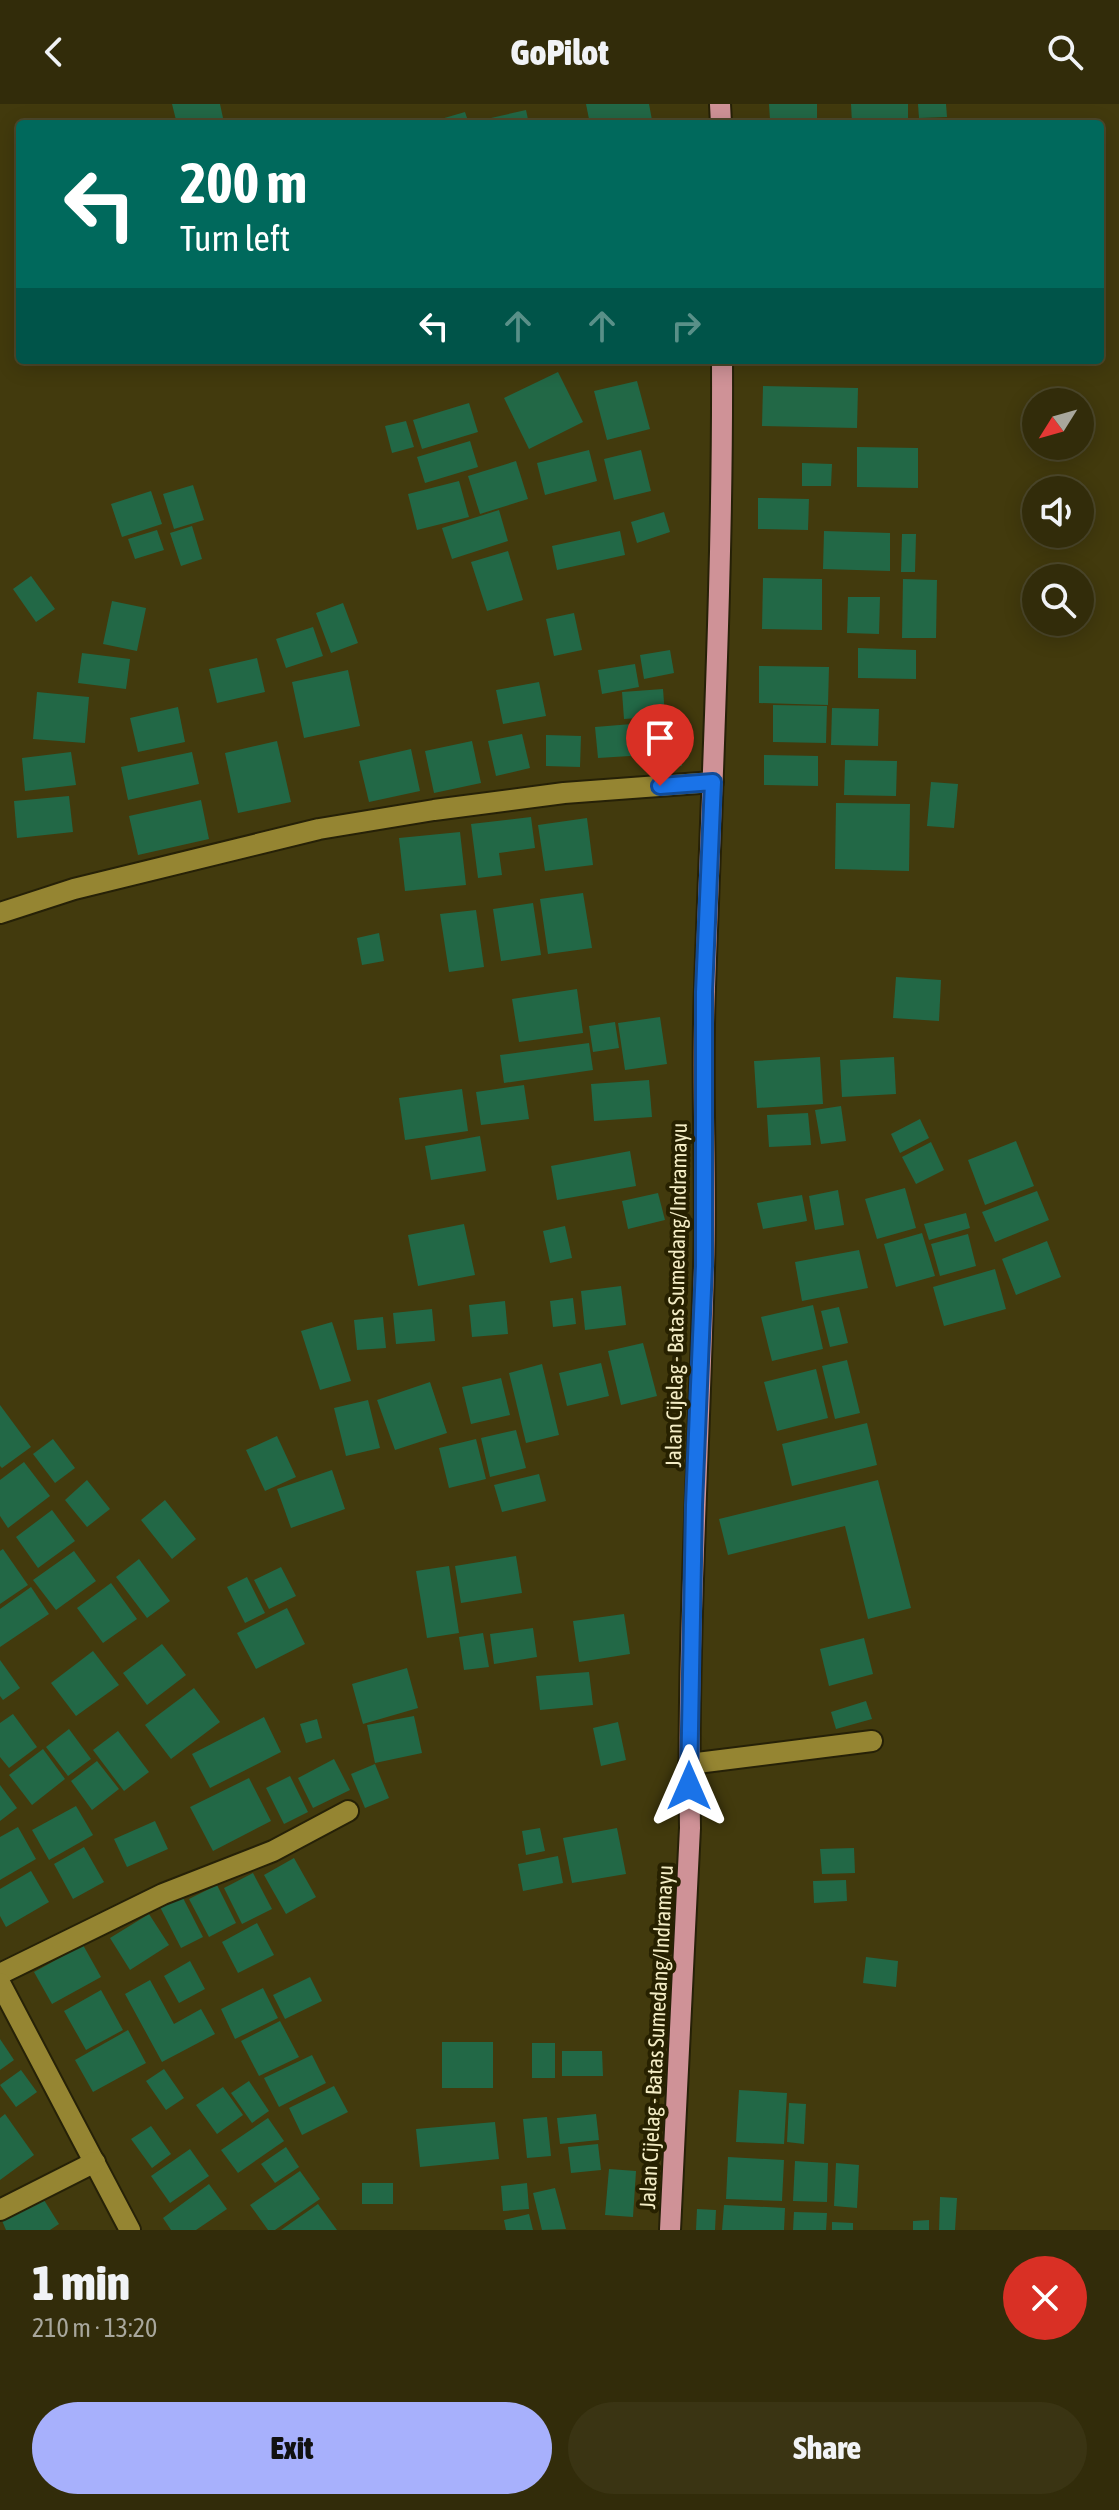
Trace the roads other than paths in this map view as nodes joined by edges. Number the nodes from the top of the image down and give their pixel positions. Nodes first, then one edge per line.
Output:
1 (722, 364) edge
2 (713, 782) junction
3 (0, 913) edge
4 (872, 1741) dead end
5 (689, 1764) junction
6 (348, 1811) dead end
7 (0, 1974) edge
8 (0, 1983) edge
9 (95, 2162) junction
10 (0, 2210) edge
11 (130, 2230) edge
12 (670, 2230) edge

1 - 2 main road, Jalan Cijelag - Batas Sumedang/Indramayu
2 - 3 street
2 - 5 main road, Jalan Cijelag - Batas Sumedang/Indramayu
4 - 5 street
5 - 12 main road, Jalan Cijelag - Batas Sumedang/Indramayu
6 - 7 street
8 - 9 street
9 - 10 street
9 - 11 street

